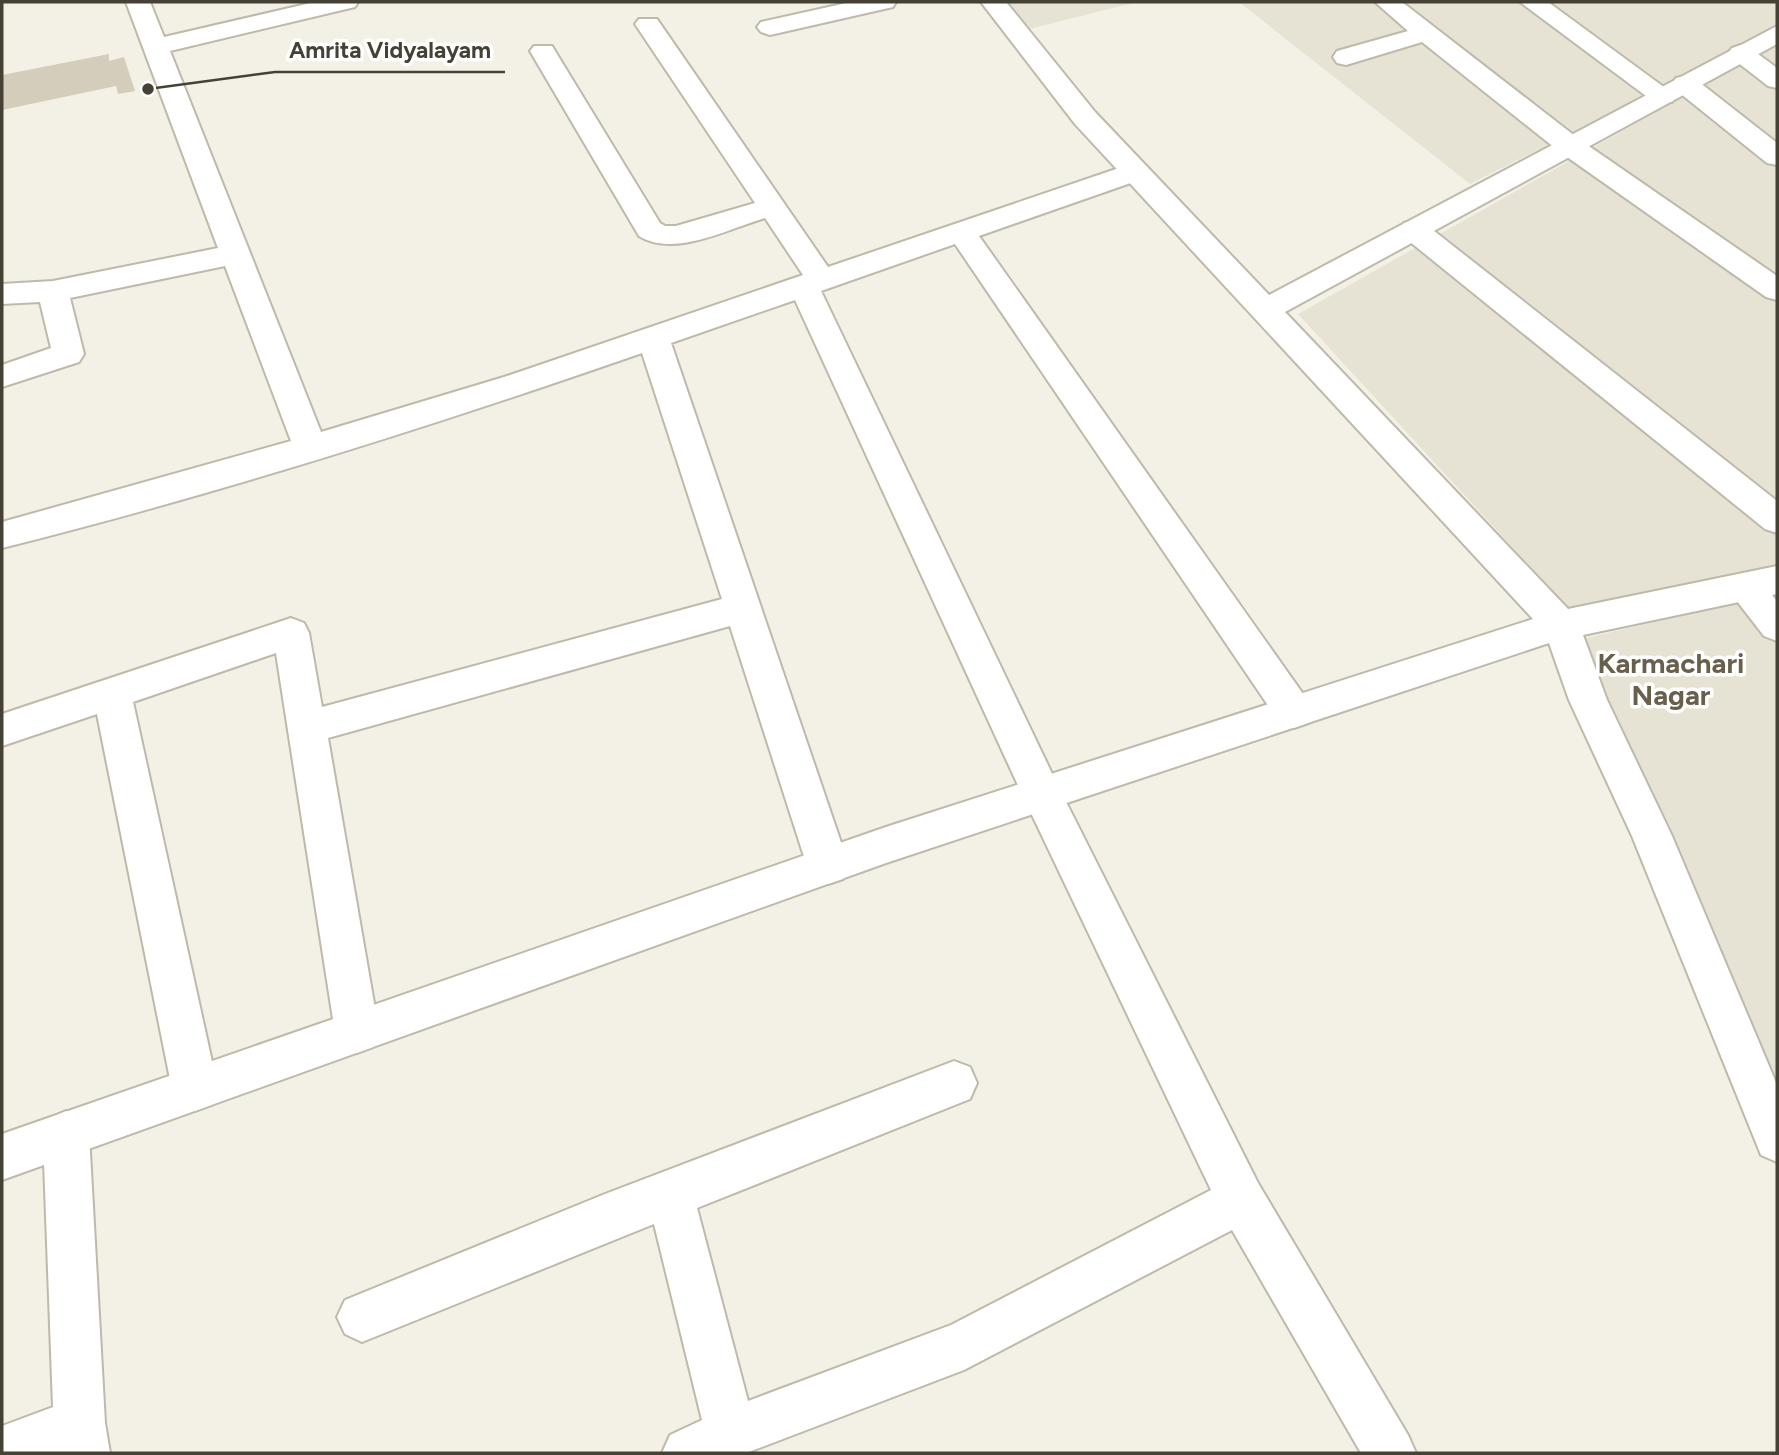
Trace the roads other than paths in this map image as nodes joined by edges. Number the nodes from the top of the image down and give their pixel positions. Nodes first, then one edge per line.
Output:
1 (138, 2) edge
2 (346, 2) edge
3 (884, 2) edge
4 (993, 2) edge
5 (1387, 2) edge
6 (1532, 2) edge
7 (648, 24) dead end
8 (770, 27) dead end
9 (1427, 33) junction
10 (1777, 34) edge
11 (155, 47) junction
12 (542, 51) dead end
13 (1741, 53) junction
14 (1346, 57) dead end
15 (1777, 80) edge
16 (1674, 90) junction
17 (1570, 145) junction
18 (1777, 157) edge
19 (1135, 172) junction
20 (772, 207) junction
21 (1414, 230) junction
22 (961, 231) junction
23 (235, 254) junction
24 (812, 282) junction
25 (1777, 290) edge
26 (53, 291) junction
27 (2, 294) edge
28 (1265, 310) junction
29 (653, 337) junction
30 (2, 376) edge
31 (310, 447) junction
32 (1777, 520) edge
33 (2, 535) edge
34 (1760, 584) edge
35 (743, 608) junction
36 (1561, 625) junction
37 (1777, 626) edge
38 (112, 693) junction
39 (1294, 712) junction
40 (306, 728) junction
41 (2, 730) edge
42 (1042, 794) junction
43 (828, 866) junction
44 (357, 1032) junction
45 (954, 1083) dead end
46 (195, 1089) junction
47 (66, 1134) junction
48 (1777, 1139) edge
49 (2, 1157) edge
50 (670, 1195) junction
51 (1241, 1200) junction
52 (362, 1317) dead end
53 (82, 1438) edge
54 (710, 1443) edge
55 (2, 1452) edge
56 (1390, 1453) edge

1 - 11 street
2 - 11 street
3 - 8 street
4 - 19 street
5 - 9 street
6 - 16 street
7 - 20 street
9 - 14 street
9 - 17 street
10 - 13 street
11 - 23 street
12 - 20 street
13 - 15 street
13 - 16 street
16 - 17 street
16 - 18 street
17 - 21 street
17 - 25 street
19 - 22 street
19 - 28 street
20 - 24 street
21 - 28 street
21 - 32 street
22 - 24 street
22 - 39 street
23 - 26 street
23 - 31 street
24 - 29 street
24 - 42 street
26 - 27 street
26 - 30 street
28 - 36 street
29 - 31 street
29 - 35 street
31 - 33 street
34 - 36 street
34 - 37 street
35 - 40 street
35 - 43 street
36 - 39 street
36 - 48 street
38 - 40 street
38 - 41 street
38 - 46 street
39 - 42 street
40 - 44 street
42 - 43 street
42 - 51 street
43 - 44 street
44 - 46 street
45 - 50 street
46 - 47 street
47 - 49 street
47 - 53 street
50 - 52 street
50 - 54 street
51 - 54 street
51 - 56 street
53 - 55 street

